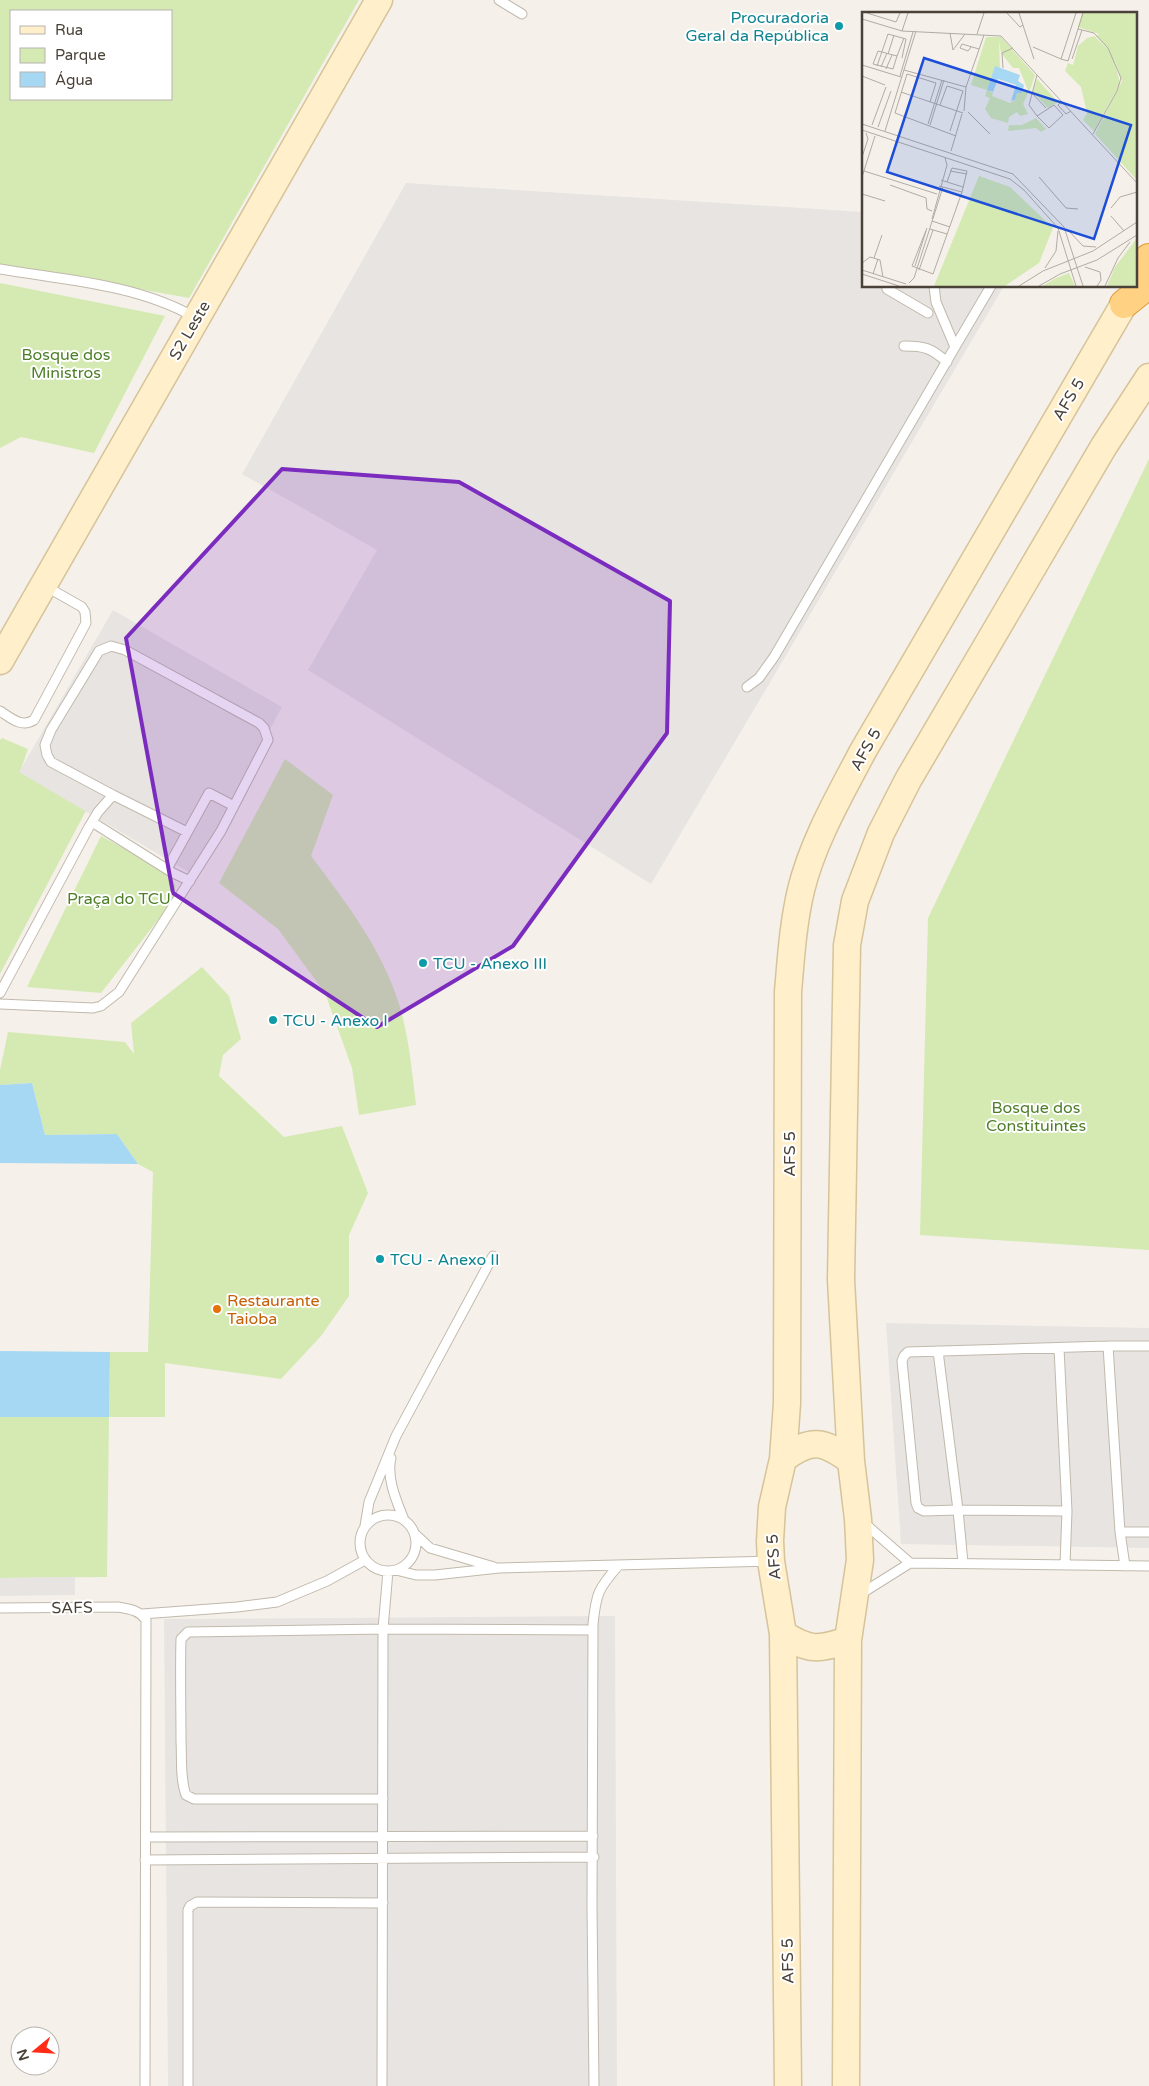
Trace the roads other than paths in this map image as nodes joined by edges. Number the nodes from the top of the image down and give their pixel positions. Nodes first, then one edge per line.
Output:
1 (379, 0) edge
2 (499, 0) edge
3 (522, 14) dead end
4 (1149, 258) edge
5 (0, 269) edge
6 (1136, 282) edge
7 (1149, 284) edge
8 (934, 288) edge
9 (990, 288) edge
10 (887, 289) dead end
11 (1131, 291) edge
12 (928, 312) dead end
13 (196, 318) junction
14 (904, 346) dead end
15 (955, 347) junction
16 (947, 362) junction
17 (1149, 378) edge
18 (43, 585) junction
19 (0, 661) edge
20 (747, 687) dead end
21 (0, 711) edge
22 (113, 795) junction
23 (234, 806) junction
24 (92, 822) junction
25 (187, 832) junction
26 (167, 869) junction
27 (190, 881) junction
28 (0, 993) edge
29 (0, 1004) edge
30 (493, 1256) dead end
31 (1108, 1346) junction
32 (1149, 1346) edge
33 (1059, 1348) junction
34 (938, 1351) junction
35 (396, 1436) junction
36 (783, 1459) junction
37 (851, 1461) junction
38 (958, 1510) junction
39 (1066, 1511) junction
40 (858, 1519) junction
41 (404, 1520) junction
42 (365, 1526) junction
43 (1120, 1532) junction
44 (1149, 1532) edge
45 (415, 1534) junction
46 (365, 1560) junction
47 (771, 1561) junction
48 (910, 1563) junction
49 (963, 1563) junction
50 (1065, 1565) junction
51 (618, 1566) junction
52 (1125, 1566) junction
53 (1149, 1566) edge
54 (499, 1568) junction
55 (392, 1570) junction
56 (855, 1598) junction
57 (0, 1608) edge
58 (142, 1614) junction
59 (383, 1629) junction
60 (593, 1630) junction
61 (782, 1634) junction
62 (848, 1640) junction
63 (383, 1799) junction
64 (383, 1836) junction
65 (593, 1836) junction
66 (146, 1837) junction
67 (594, 1857) junction
68 (383, 1858) junction
69 (145, 1860) junction
70 (383, 1903) junction
71 (145, 2086) edge
72 (188, 2086) edge
73 (382, 2086) edge
74 (594, 2086) edge
75 (788, 2086) edge
76 (846, 2086) edge

1 - 13 main road, S2 Leste
2 - 3 lane
4 - 6 highway
5 - 13 lane
7 - 11 highway
8 - 15 lane
9 - 15 lane
10 - 12 lane
11 - 36 main road, AFS 5
13 - 18 main road, S2 Leste
14 - 16 lane
15 - 16 lane
16 - 20 lane
17 - 37 main road
18 - 19 main road, S2 Leste
18 - 21 lane
22 - 23 lane
22 - 24 lane
22 - 25 lane
23 - 25 lane
23 - 27 lane
24 - 26 lane
24 - 28 lane
25 - 26 lane
26 - 27 lane
27 - 29 lane
30 - 35 lane
31 - 32 lane
31 - 33 lane
31 - 43 lane
33 - 34 lane
33 - 39 lane
34 - 38 lane
34 - 38 lane
35 - 41 lane
35 - 42 lane
36 - 37 main road
36 - 47 main road, AFS 5
37 - 40 main road
38 - 39 lane
38 - 49 lane
39 - 50 lane
40 - 48 lane
40 - 56 main road
41 - 42 lane
41 - 45 lane
42 - 46 lane
43 - 44 lane
43 - 52 lane
45 - 54 lane
45 - 55 lane
46 - 55 lane
46 - 58 lane, SAFS
47 - 51 lane
47 - 61 main road, AFS 5
48 - 49 lane
48 - 56 lane
49 - 50 lane
50 - 52 lane
51 - 54 lane
51 - 60 lane
52 - 53 lane
54 - 55 lane
55 - 59 lane
56 - 62 main road
57 - 58 lane, SAFS
58 - 66 lane
59 - 60 lane
59 - 63 lane
59 - 63 lane
60 - 65 lane
61 - 62 main road
61 - 75 main road, AFS 5
62 - 76 main road
63 - 64 lane
64 - 65 lane
64 - 66 lane
64 - 68 lane
65 - 67 lane
66 - 69 lane
67 - 68 lane
67 - 74 lane
68 - 69 lane
68 - 70 lane
69 - 71 lane
70 - 72 lane
70 - 73 lane

